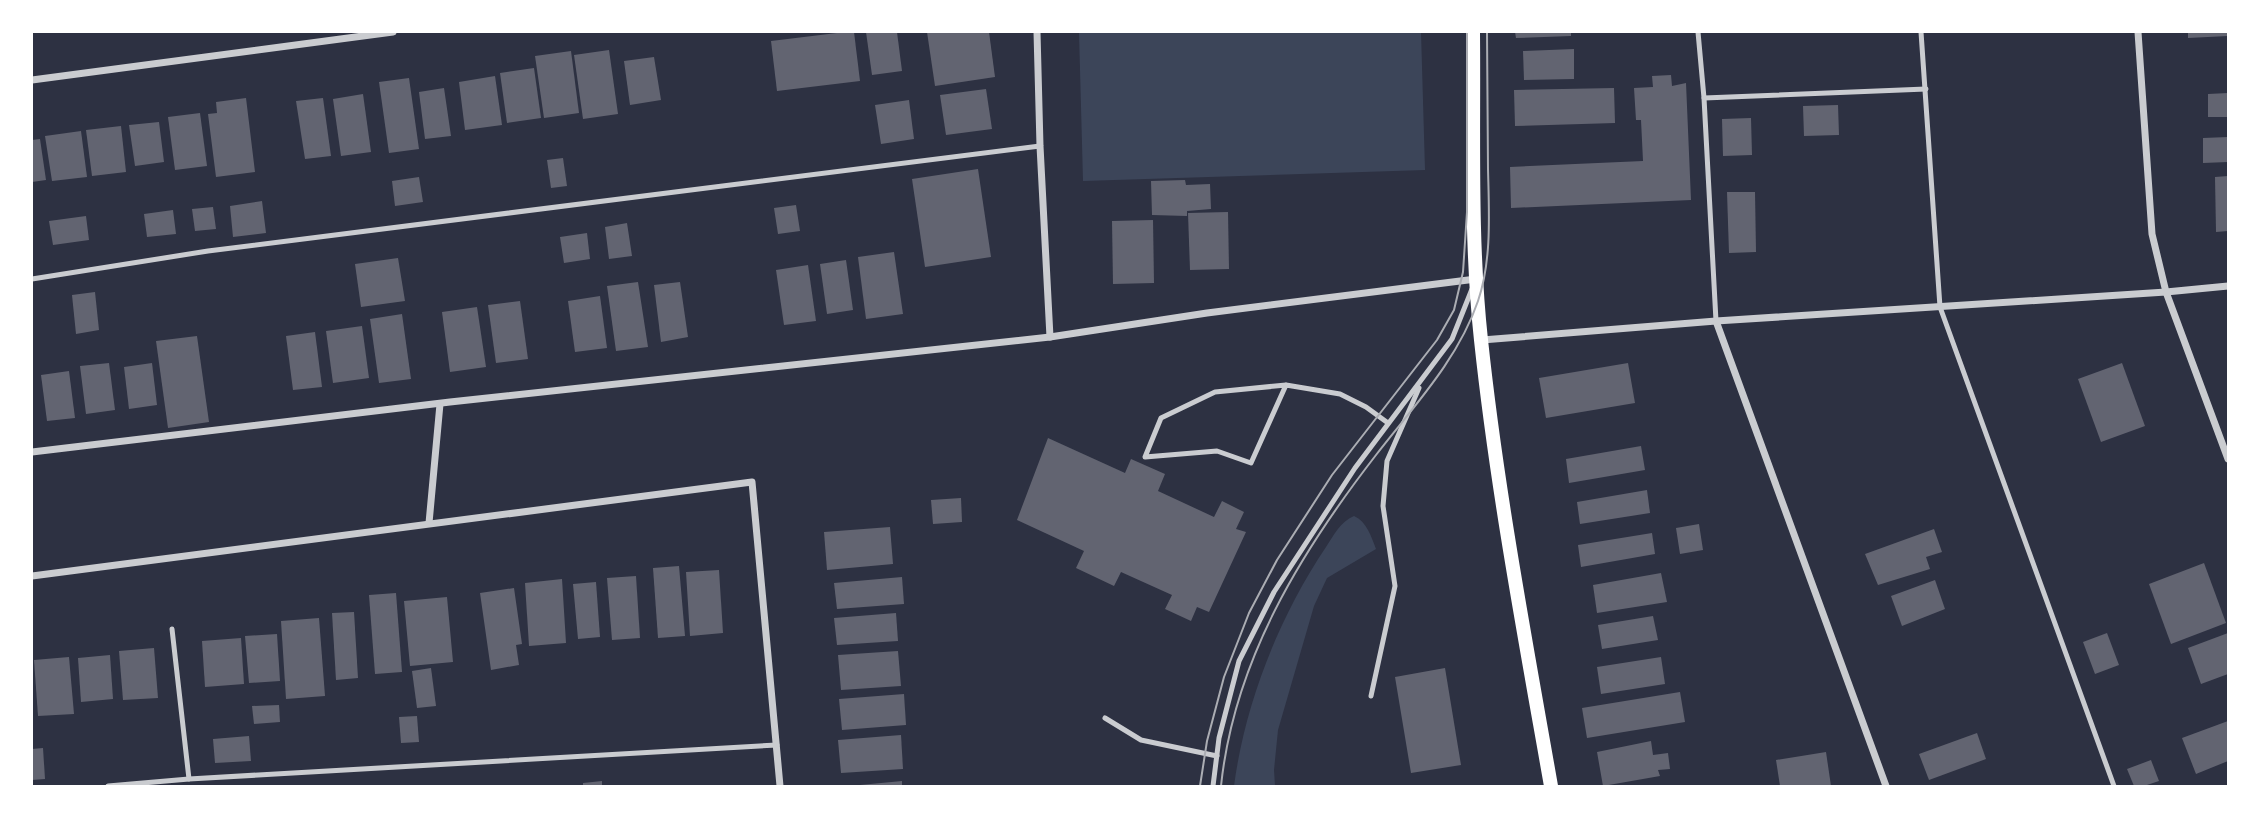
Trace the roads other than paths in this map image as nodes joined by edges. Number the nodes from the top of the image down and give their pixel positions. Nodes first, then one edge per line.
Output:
1 (393, 32) edge
2 (1037, 32) edge
3 (1473, 32) edge
4 (1698, 32) edge
5 (1921, 32) edge
6 (2138, 32) edge
7 (32, 80) edge
8 (1926, 89) junction
9 (1704, 98) junction
10 (1040, 146) junction
11 (32, 279) edge
12 (1476, 279) junction
13 (2228, 286) edge
14 (2166, 292) junction
15 (1940, 307) junction
16 (1716, 321) junction
17 (1050, 337) junction
18 (1481, 340) junction
19 (1421, 382) junction
20 (1286, 386) junction
21 (440, 404) junction
22 (1388, 423) junction
23 (32, 452) edge
24 (2228, 459) edge
25 (429, 523) junction
26 (32, 576) edge
27 (172, 629) dead end
28 (1371, 696) dead end
29 (1105, 718) dead end
30 (778, 745) junction
31 (1217, 756) junction
32 (189, 779) junction
33 (108, 786) edge
34 (780, 786) edge
35 (1213, 786) edge
36 (1550, 786) edge
37 (1886, 786) edge
38 (2115, 786) edge

1 - 7 street
2 - 10 street
3 - 12 main road
4 - 9 lane
5 - 8 lane
6 - 14 street
8 - 9 lane
8 - 15 lane
9 - 16 lane
10 - 11 lane
10 - 17 street
12 - 17 street
12 - 18 main road
12 - 19 lane
13 - 14 street
14 - 15 street
14 - 24 street
15 - 16 street
15 - 38 lane
16 - 18 street
16 - 37 street
17 - 21 street
18 - 36 main road
19 - 22 lane
19 - 28 lane
20 - 20 lane
20 - 22 lane
21 - 23 street
21 - 25 street
22 - 31 lane
25 - 26 street
25 - 30 street
27 - 32 lane
29 - 31 lane
30 - 32 lane
30 - 34 street
31 - 35 lane
32 - 33 lane

